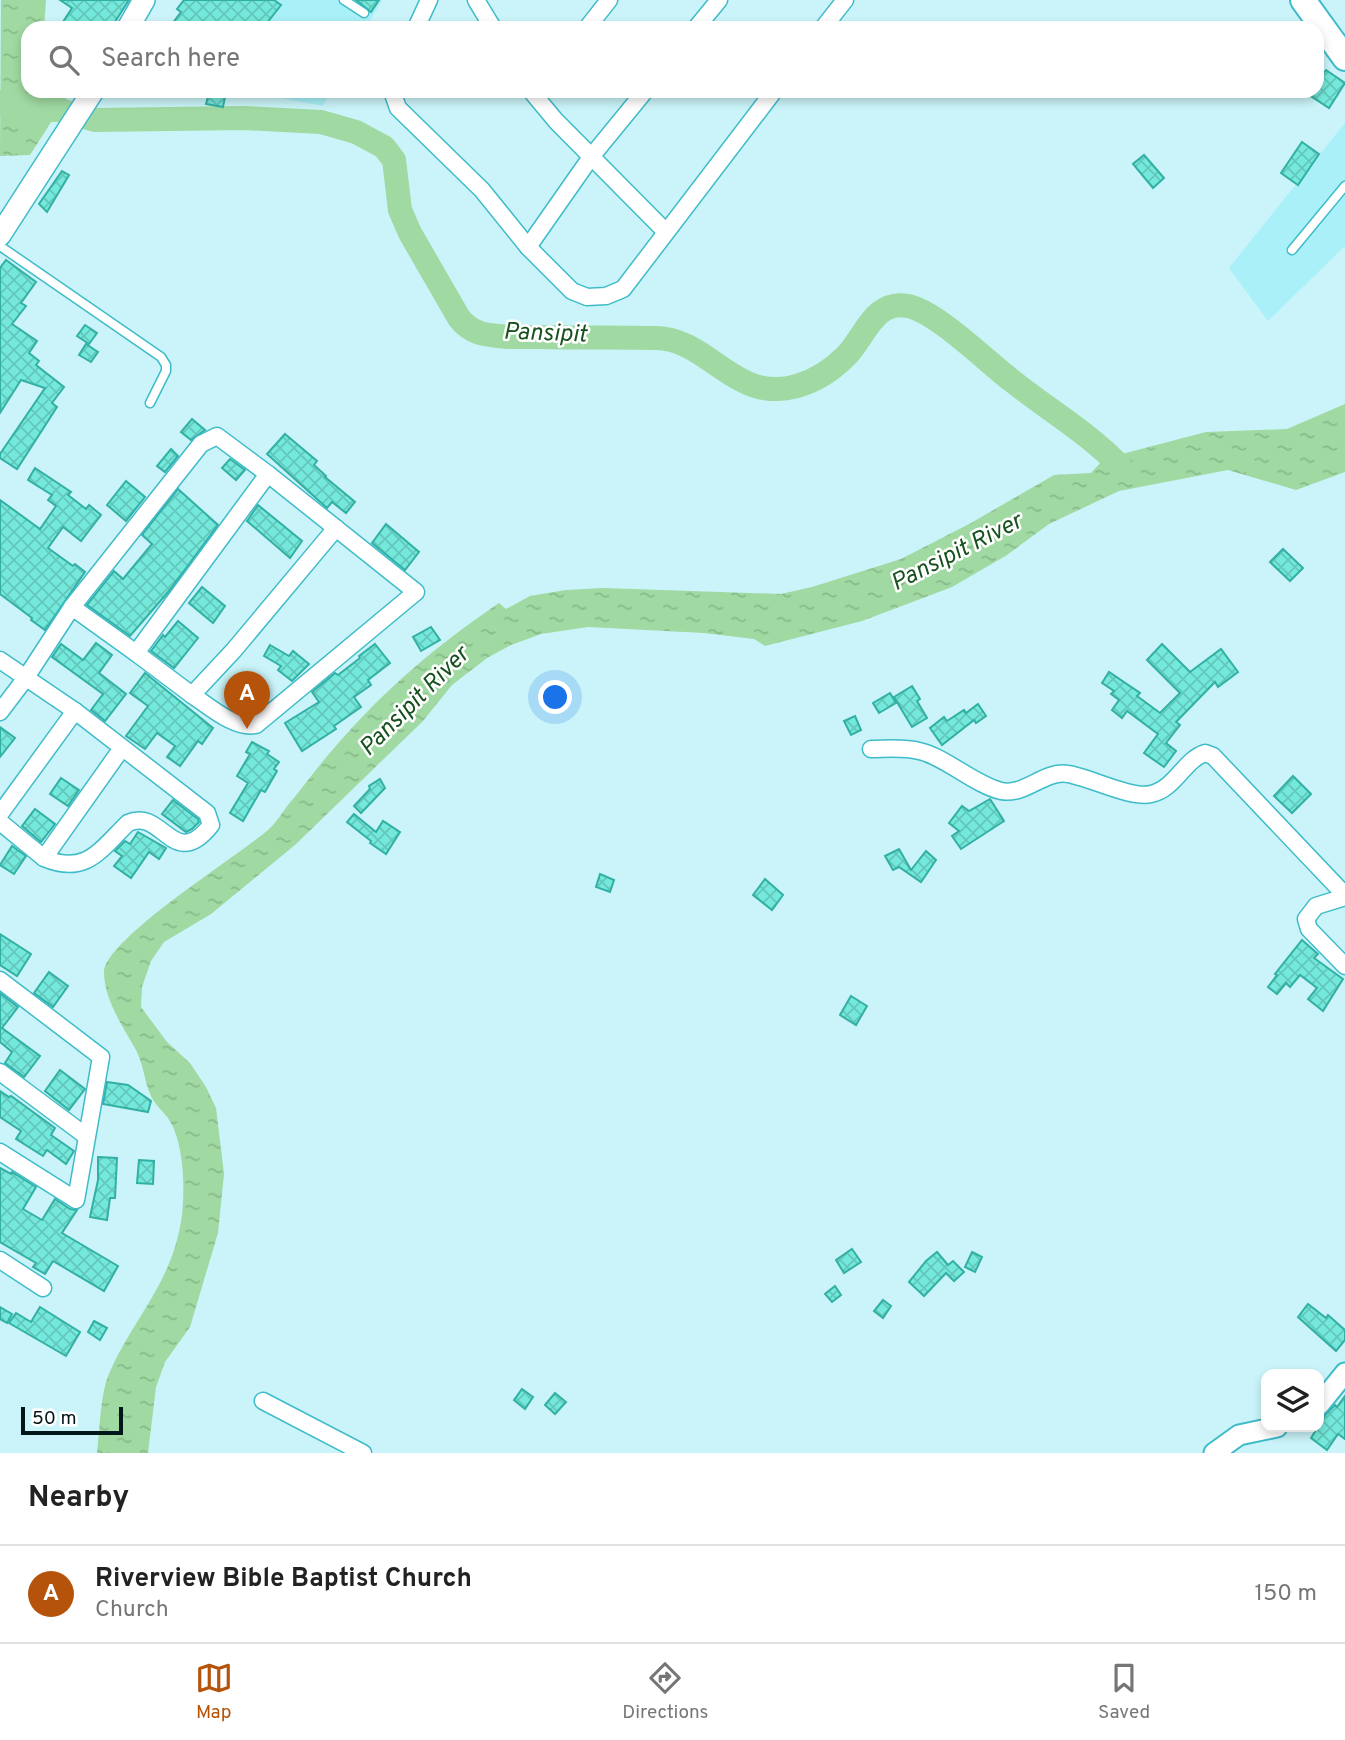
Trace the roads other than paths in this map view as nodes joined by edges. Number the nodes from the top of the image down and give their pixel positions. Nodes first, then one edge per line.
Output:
1 (144, 0) edge
2 (344, 0) edge
3 (429, 0) edge
4 (476, 0) edge
5 (609, 0) edge
6 (719, 0) edge
7 (845, 0) edge
8 (1303, 0) edge
9 (364, 13) dead end
10 (132, 21) edge
11 (419, 21) edge
12 (489, 21) edge
13 (592, 21) edge
14 (702, 21) edge
15 (828, 21) edge
16 (1318, 21) edge
17 (1324, 29) edge
18 (1345, 58) edge
19 (89, 98) edge
20 (395, 98) edge
21 (539, 98) edge
22 (639, 98) edge
23 (770, 98) edge
24 (591, 157) junction
25 (1345, 186) edge
26 (666, 232) junction
27 (0, 235) edge
28 (0, 246) edge
29 (527, 247) junction
30 (1292, 250) dead end
31 (150, 403) dead end
32 (268, 474) junction
33 (336, 528) junction
34 (72, 607) junction
35 (136, 653) junction
36 (0, 660) edge
37 (25, 679) junction
38 (192, 695) junction
39 (75, 711) junction
40 (0, 712) edge
41 (122, 748) junction
42 (871, 749) dead end
43 (0, 814) edge
44 (0, 822) edge
45 (44, 858) junction
46 (1345, 896) edge
47 (1345, 966) edge
48 (0, 980) edge
49 (0, 1072) edge
50 (86, 1136) junction
51 (0, 1152) edge
52 (0, 1260) edge
53 (43, 1287) dead end
54 (1345, 1373) edge
55 (1324, 1399) edge
56 (263, 1401) dead end
57 (1261, 1430) edge
58 (363, 1453) edge
59 (1214, 1453) edge

1 - 10 main road
2 - 9 lane
3 - 11 street
4 - 12 street
5 - 13 street
6 - 14 street
7 - 15 street
8 - 16 main road
17 - 18 main road
19 - 27 main road
20 - 29 street
21 - 24 street
22 - 24 street
23 - 26 street
24 - 26 street
24 - 29 street
25 - 30 lane
26 - 29 street
28 - 31 lane
32 - 33 street
32 - 34 street
32 - 35 street
33 - 38 street
33 - 38 street
34 - 35 street
34 - 37 street
35 - 38 street
36 - 37 street
37 - 39 street
37 - 40 street
39 - 41 street
39 - 43 street
41 - 45 street
41 - 45 street
42 - 46 street
44 - 45 street
46 - 47 street
48 - 50 street
49 - 50 street
50 - 51 street
52 - 53 street
54 - 55 street
56 - 58 street
57 - 59 street

